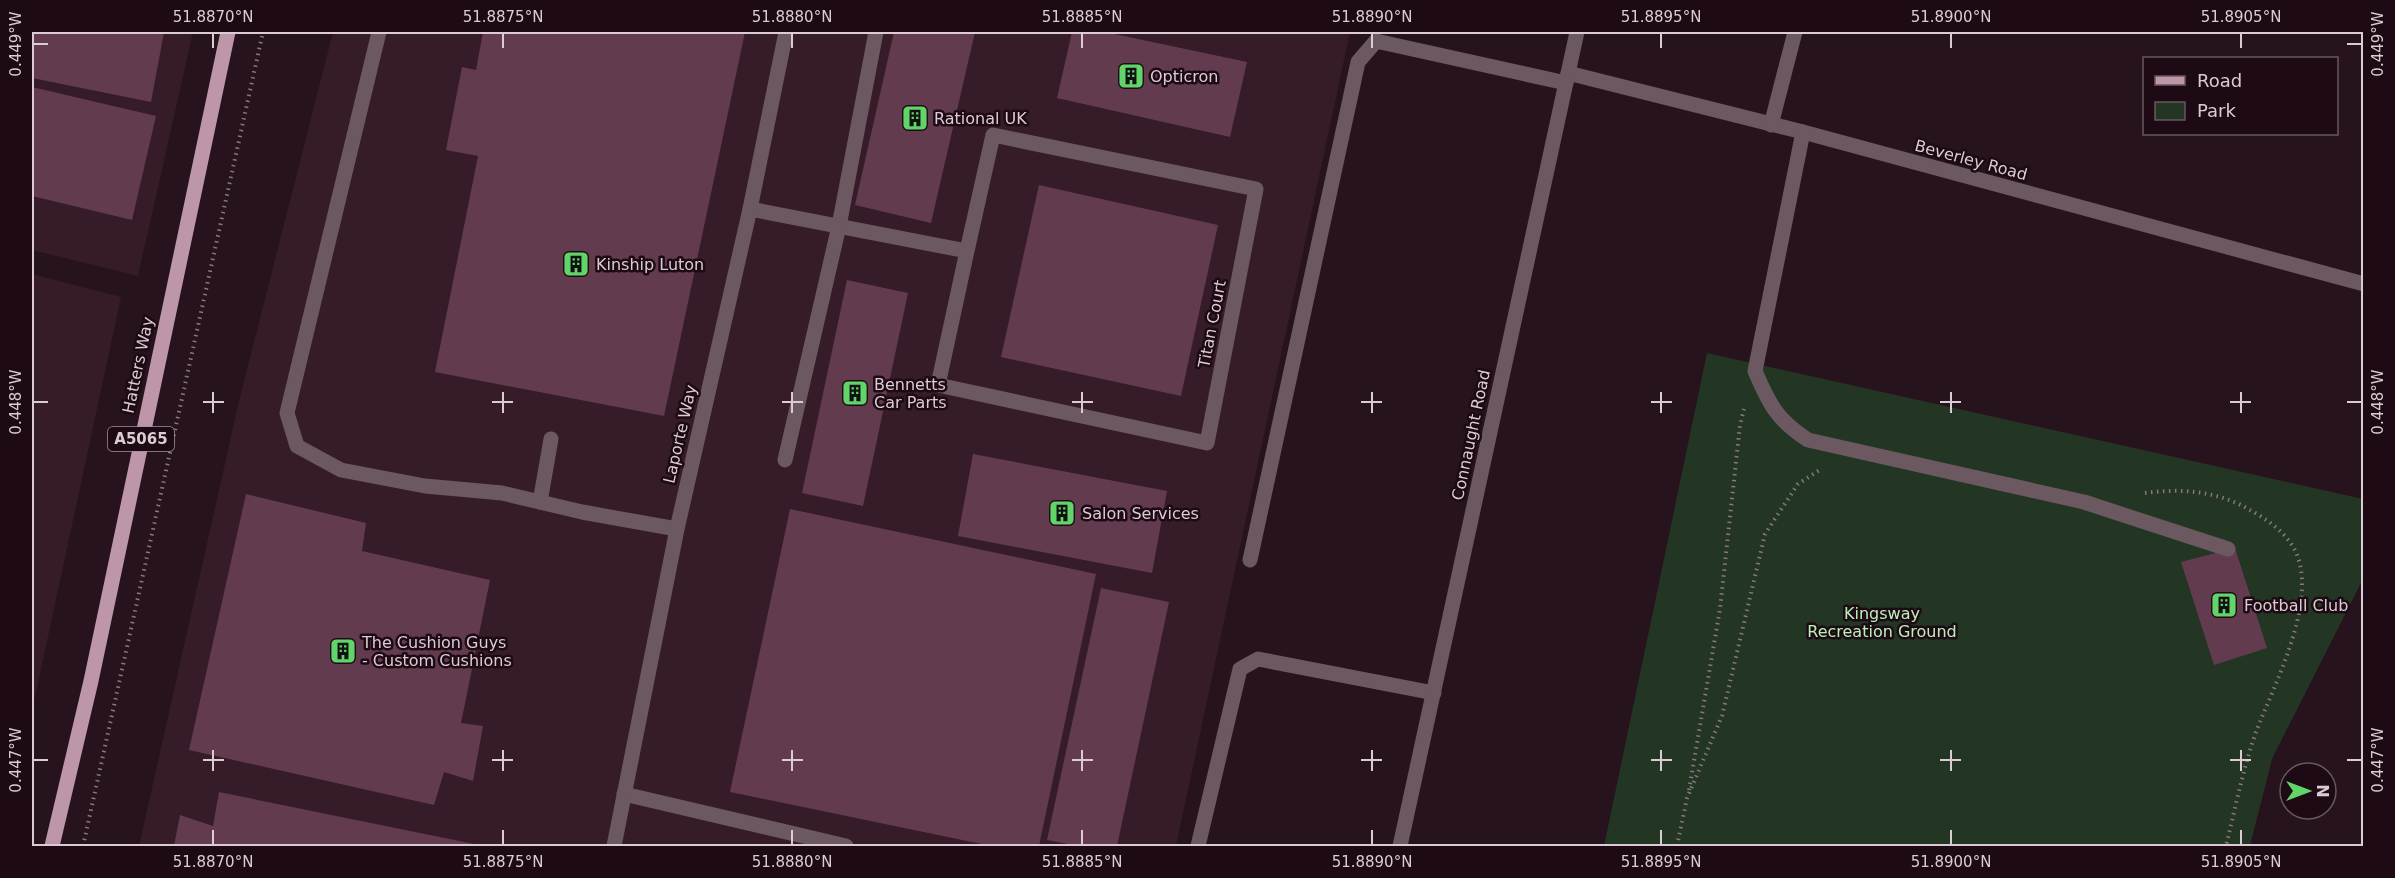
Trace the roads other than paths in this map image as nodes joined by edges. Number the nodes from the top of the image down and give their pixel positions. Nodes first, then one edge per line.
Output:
1 (228, 32) edge
2 (379, 32) edge
3 (786, 32) edge
4 (876, 32) edge
5 (1577, 32) edge
6 (1795, 32) edge
7 (1567, 78) junction
8 (1771, 125) junction
9 (1803, 132) junction
10 (750, 209) junction
11 (839, 226) junction
12 (967, 251) junction
13 (2364, 284) edge
14 (551, 439) dead end
15 (785, 460) dead end
16 (540, 502) junction
17 (677, 529) junction
18 (2228, 549) dead end
19 (1250, 560) dead end
20 (1434, 693) junction
21 (624, 795) junction
22 (52, 846) edge
23 (614, 846) edge
24 (846, 846) edge
25 (1198, 846) edge
26 (1400, 846) edge

1 - 22 main road, Hatters Way / A5065
2 - 16 street
3 - 10 street, Laporte Way
4 - 11 street
5 - 7 street, Connaught Road
6 - 8 street
7 - 8 street, Beverley Road
7 - 19 street, Beverley Road
7 - 20 street, Connaught Road
8 - 9 street, Beverley Road
9 - 13 street, Beverley Road
9 - 18 street
10 - 11 street
10 - 17 street, Laporte Way
11 - 12 street
11 - 15 street
12 - 12 street, Titan Court
14 - 16 street
16 - 17 street
17 - 21 street, Laporte Way
20 - 25 street
20 - 26 street, Connaught Road
21 - 23 street, Laporte Way
21 - 24 street

